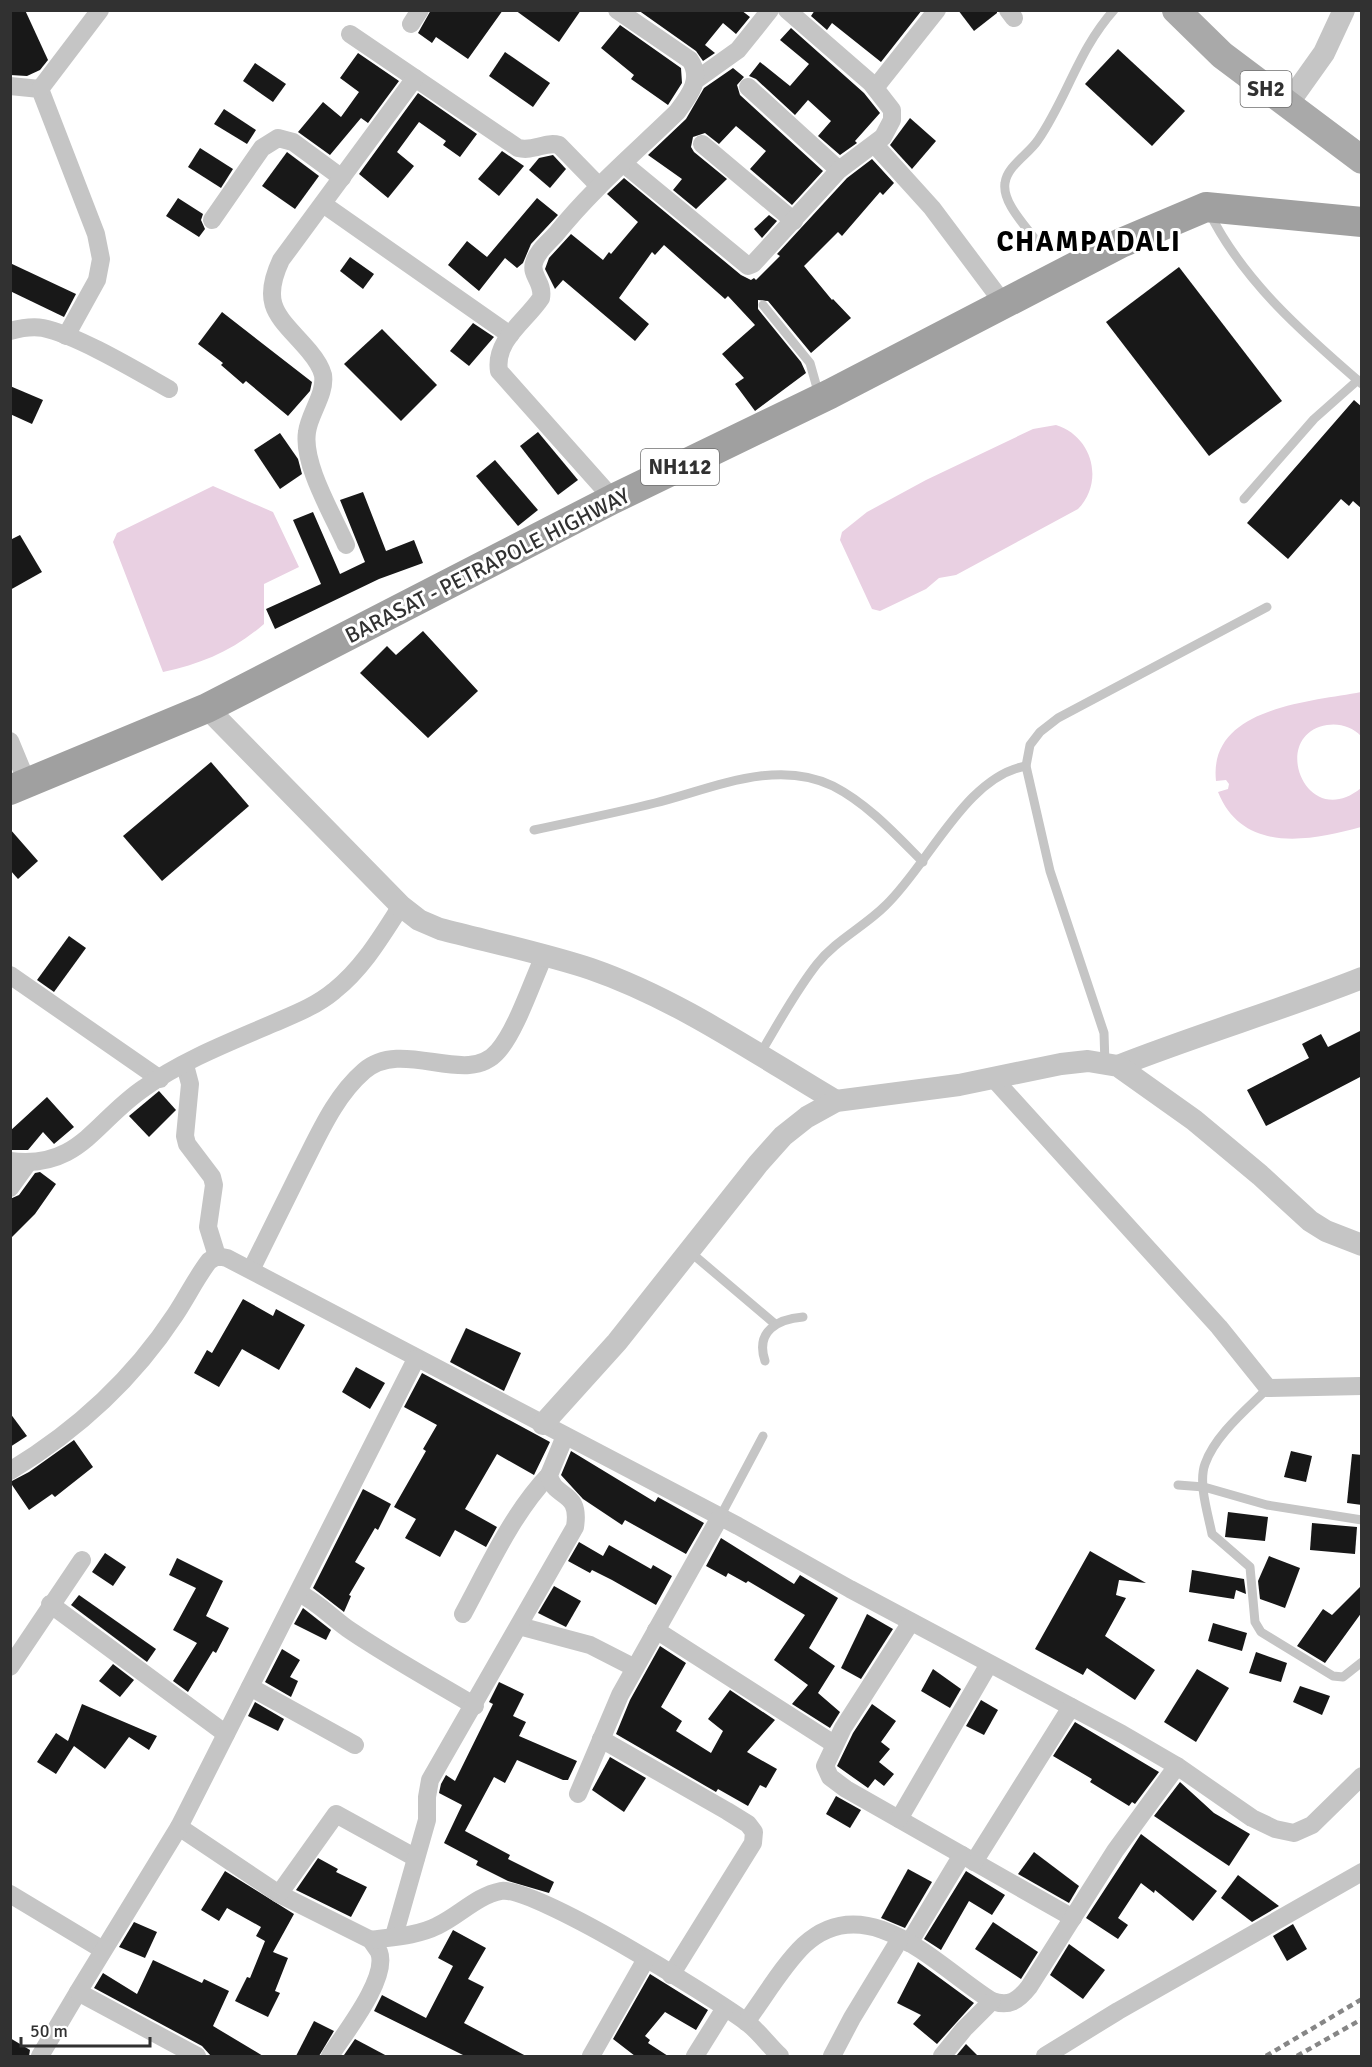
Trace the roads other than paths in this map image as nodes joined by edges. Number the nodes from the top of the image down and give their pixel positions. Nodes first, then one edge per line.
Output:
1 (100, 10) edge
2 (617, 10) edge
3 (770, 10) edge
4 (787, 10) edge
5 (937, 10) edge
6 (1114, 10) edge
7 (1176, 10) edge
8 (1344, 10) edge
9 (350, 34) dead end
10 (415, 78) junction
11 (696, 80) junction
12 (10, 86) edge
13 (748, 87) dead end
14 (875, 88) junction
15 (40, 89) junction
16 (1287, 105) junction
17 (702, 144) dead end
18 (875, 145) junction
19 (1362, 160) edge
20 (624, 164) junction
21 (839, 170) junction
22 (342, 178) junction
23 (599, 186) junction
24 (323, 204) junction
25 (1206, 207) junction
26 (212, 220) dead end
27 (794, 221) junction
28 (1362, 222) edge
29 (1037, 242) dead end
30 (1004, 304) junction
31 (763, 305) dead end
32 (10, 331) edge
33 (510, 335) junction
34 (66, 336) junction
35 (1360, 382) edge
36 (169, 389) dead end
37 (820, 399) junction
38 (613, 499) junction
39 (1245, 499) dead end
40 (346, 545) dead end
41 (1267, 607) dead end
42 (207, 708) junction
43 (10, 741) edge
44 (1026, 766) junction
45 (19, 786) edge
46 (534, 830) dead end
47 (923, 862) junction
48 (401, 906) junction
49 (544, 956) junction
50 (10, 975) edge
51 (1362, 978) edge
52 (759, 1056) junction
53 (185, 1065) junction
54 (1111, 1065) junction
55 (993, 1078) junction
56 (160, 1079) junction
57 (836, 1101) junction
58 (19, 1162) edge
59 (10, 1188) edge
60 (1362, 1245) edge
61 (689, 1251) junction
62 (217, 1256) junction
63 (251, 1270) junction
64 (803, 1317) dead end
65 (775, 1324) junction
66 (416, 1359) junction
67 (765, 1361) dead end
68 (1362, 1386) edge
69 (1268, 1388) junction
70 (543, 1424) junction
71 (565, 1436) junction
72 (763, 1436) dead end
73 (10, 1471) edge
74 (549, 1475) junction
75 (1178, 1485) dead end
76 (1204, 1488) junction
77 (720, 1517) junction
78 (1362, 1520) edge
79 (82, 1560) dead end
80 (299, 1593) junction
81 (50, 1604) junction
82 (463, 1614) dead end
83 (911, 1622) junction
84 (519, 1626) junction
85 (656, 1630) junction
86 (1362, 1662) edge
87 (989, 1664) junction
88 (10, 1667) edge
89 (635, 1668) junction
90 (250, 1687) junction
91 (475, 1706) junction
92 (1071, 1707) junction
93 (226, 1734) junction
94 (601, 1739) junction
95 (834, 1744) junction
96 (355, 1745) dead end
97 (1177, 1766) junction
98 (1362, 1776) edge
99 (578, 1794) dead end
100 (899, 1819) junction
101 (179, 1827) junction
102 (416, 1858) junction
103 (968, 1858) junction
104 (1362, 1872) edge
105 (10, 1894) edge
106 (279, 1894) junction
107 (1073, 1918) junction
108 (394, 1936) junction
109 (371, 1940) junction
110 (904, 1941) junction
111 (103, 1950) junction
112 (646, 1959) junction
113 (671, 1975) junction
114 (78, 1992) junction
115 (992, 2001) junction
116 (725, 2008) junction
117 (746, 2022) junction
118 (836, 2055) edge
119 (40, 2056) edge
120 (197, 2056) edge
121 (330, 2056) edge
122 (591, 2056) edge
123 (695, 2056) edge
124 (780, 2056) edge
125 (942, 2056) edge
126 (1045, 2056) edge

1 - 15 street
2 - 11 street
3 - 11 street
4 - 14 street
5 - 14 street
6 - 29 lane
7 - 16 main road, SH2
8 - 16 street
9 - 10 street
10 - 22 street
10 - 23 street
11 - 20 street
12 - 15 street
13 - 21 street
14 - 18 street
15 - 34 street
16 - 19 main road, SH2
17 - 27 street
18 - 21 street
18 - 30 street
20 - 23 street
20 - 27 street
21 - 27 street
22 - 24 street
22 - 26 street
23 - 33 street
24 - 33 street
24 - 40 street
25 - 28 highway, BARASAT - PETRAPOLE HIGHWAY / NH112
25 - 30 highway, BARASAT - PETRAPOLE HIGHWAY / NH112
25 - 35 lane
30 - 37 highway, BARASAT - PETRAPOLE HIGHWAY / NH112
31 - 37 lane
32 - 34 street
33 - 38 street
34 - 36 street
35 - 39 lane
37 - 38 highway, BARASAT - PETRAPOLE HIGHWAY / NH112
38 - 42 highway, BARASAT - PETRAPOLE HIGHWAY / NH112
41 - 44 lane
42 - 45 highway, BARASAT - PETRAPOLE HIGHWAY / NH112
42 - 48 street
43 - 45 street
44 - 47 lane
44 - 54 lane
46 - 47 lane
47 - 52 lane
48 - 49 street
48 - 53 street
49 - 52 street
49 - 63 street
50 - 56 street
51 - 54 street
52 - 57 street
53 - 56 street
53 - 62 street
54 - 55 street
54 - 60 street
55 - 57 street
55 - 69 street
56 - 58 street
57 - 61 street
58 - 59 street
61 - 65 lane
61 - 70 street
62 - 63 street
62 - 73 street
63 - 66 street
64 - 65 lane
65 - 67 lane
66 - 70 street
66 - 80 street
68 - 69 street
69 - 76 lane
70 - 71 street
71 - 74 street
71 - 77 street
72 - 77 lane
74 - 82 street
74 - 84 street
75 - 76 lane
76 - 78 lane
76 - 86 lane
77 - 83 street
77 - 85 street
79 - 81 street
80 - 90 street
80 - 91 street
81 - 88 street
81 - 93 street
83 - 87 street
83 - 95 street
84 - 89 street
84 - 91 street
85 - 89 street
85 - 95 street
87 - 92 street
87 - 100 street
89 - 94 street
90 - 93 street
90 - 96 street
91 - 102 street
92 - 97 street
92 - 103 street
93 - 101 street
94 - 99 street
94 - 113 street
95 - 100 street
97 - 98 street
97 - 107 street
100 - 103 street
101 - 106 street
101 - 111 street
102 - 106 street
102 - 108 street
103 - 107 street
103 - 110 street
104 - 126 street
105 - 111 street
106 - 109 street
107 - 115 street
108 - 109 street
108 - 112 street
109 - 121 street
110 - 115 street
110 - 117 street
110 - 118 street
111 - 114 street
112 - 113 street
112 - 122 street
113 - 116 street
114 - 119 street
114 - 120 street
115 - 125 street
116 - 117 street
116 - 123 street
117 - 124 street

